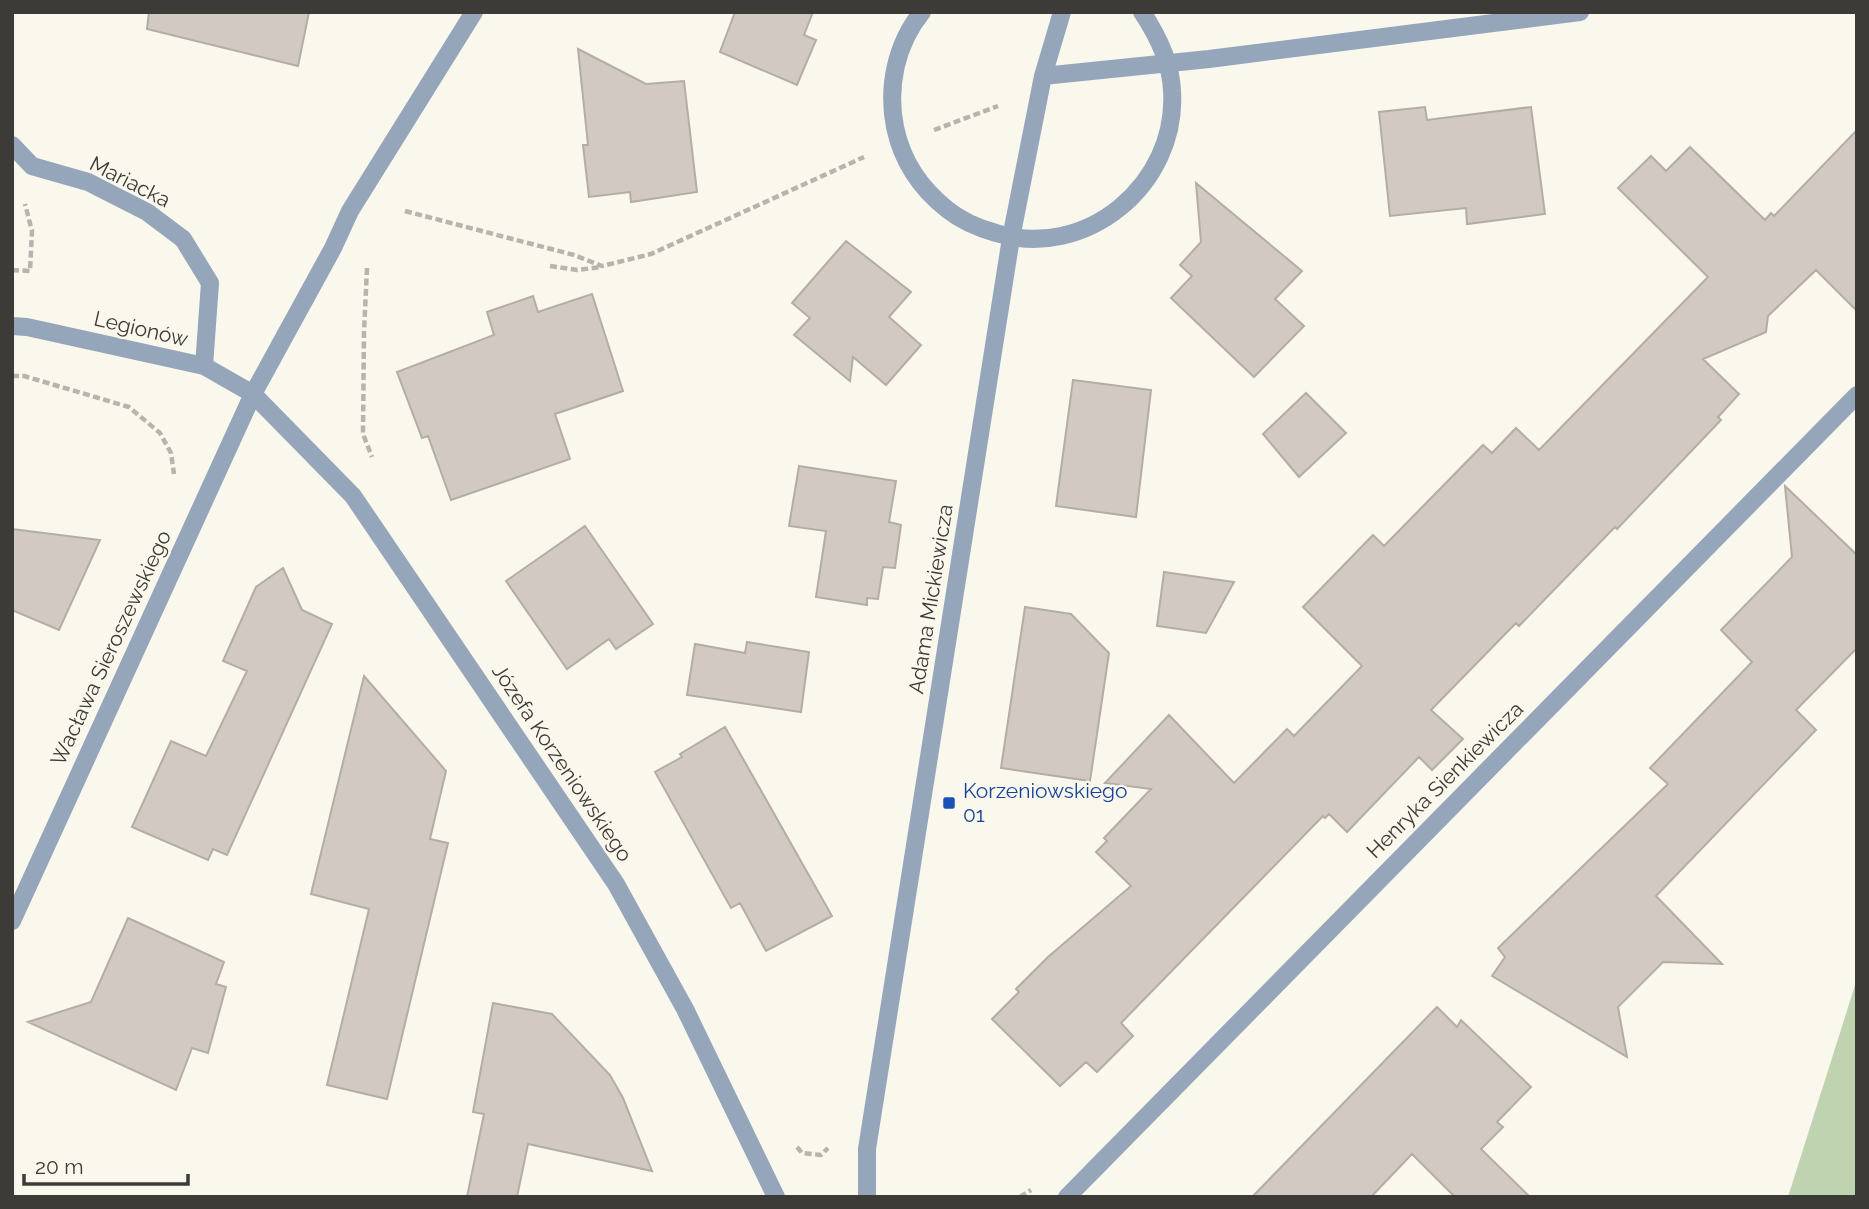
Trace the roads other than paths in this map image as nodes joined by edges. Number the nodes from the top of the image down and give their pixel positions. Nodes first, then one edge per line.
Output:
1 (474, 12) edge
2 (922, 12) edge
3 (1062, 12) edge
4 (1142, 12) edge
5 (1580, 12) edge
6 (1168, 63) junction
7 (1043, 76) junction
8 (12, 145) edge
9 (1011, 238) junction
10 (12, 327) edge
11 (204, 366) junction
12 (253, 394) junction
13 (1857, 396) edge
14 (12, 921) edge
15 (776, 1197) edge
16 (867, 1197) edge
17 (1066, 1197) edge

1 - 12 street, Wacława Sieroszewskiego
2 - 9 street
3 - 7 street, Adama Mickiewicza
4 - 6 street
5 - 6 street
6 - 7 street
6 - 9 street
7 - 9 street, Adama Mickiewicza
8 - 11 street, Mariacka
9 - 16 street, Adama Mickiewicza
10 - 11 street, Legionów
11 - 12 street, Legionów
12 - 14 street, Wacława Sieroszewskiego
12 - 15 street, Józefa Korzeniowskiego
13 - 17 street, Henryka Sienkiewicza

